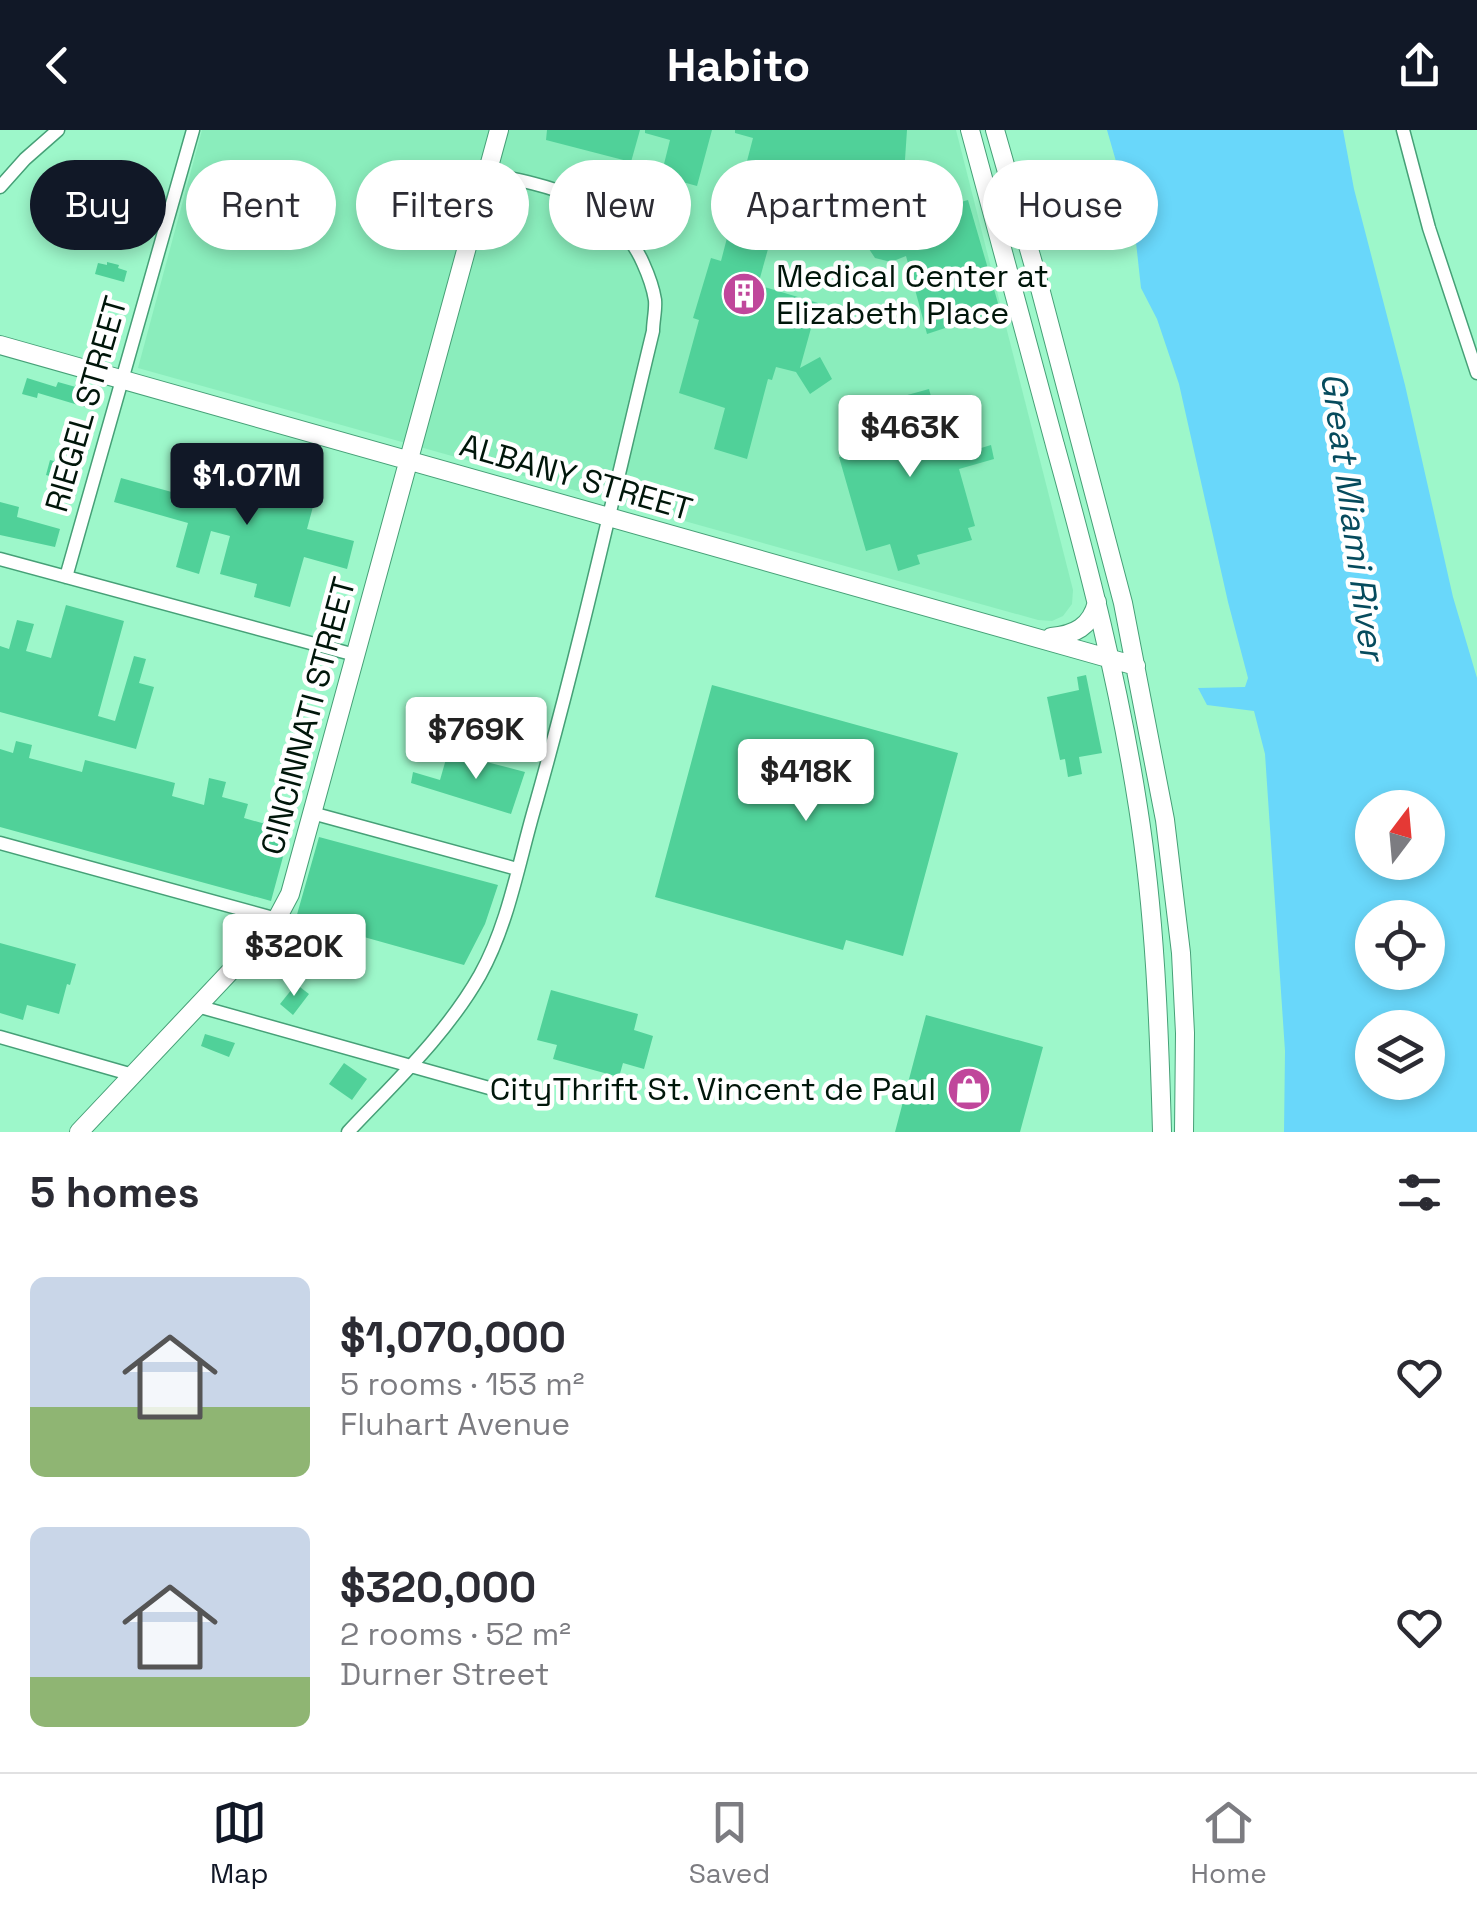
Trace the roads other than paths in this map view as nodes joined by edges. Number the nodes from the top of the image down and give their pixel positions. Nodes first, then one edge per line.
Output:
1 (58, 130) edge
2 (192, 130) edge
3 (499, 130) edge
4 (970, 130) edge
5 (996, 130) edge
6 (1403, 130) edge
7 (491, 160) edge
8 (1005, 160) edge
9 (982, 171) joint
10 (529, 184) edge
11 (0, 187) edge
12 (466, 250) edge
13 (1029, 250) edge
14 (1050, 328) junction
15 (1026, 334) junction
16 (0, 344) edge
17 (1477, 373) edge
18 (122, 379) junction
19 (408, 461) junction
20 (609, 518) junction
21 (0, 559) edge
22 (66, 577) junction
23 (1096, 602) junction
24 (1040, 638) junction
25 (355, 655) junction
26 (1110, 658) junction
27 (1136, 666) junction
28 (312, 813) junction
29 (0, 843) edge
30 (517, 868) junction
31 (277, 919) junction
32 (198, 1006) junction
33 (0, 1038) edge
34 (410, 1066) junction
35 (133, 1075) junction
36 (507, 1093) dead end
37 (79, 1132) edge
38 (348, 1132) edge
39 (1162, 1132) edge
40 (1184, 1132) edge

1 - 11 street
2 - 18 street, RIEGEL STREET
3 - 7 street, CINCINNATI STREET
4 - 9 street
5 - 8 street
6 - 17 street
9 - 15 street
10 - 20 street
12 - 19 street, CINCINNATI STREET
13 - 14 street
14 - 15 street
14 - 27 street
15 - 23 street
16 - 18 street, ALBANY STREET
18 - 19 street, ALBANY STREET
18 - 22 street, RIEGEL STREET
19 - 20 street, ALBANY STREET
19 - 25 street, CINCINNATI STREET
20 - 24 street, ALBANY STREET
20 - 30 street
21 - 22 street
22 - 25 street
23 - 24 street
23 - 26 street
24 - 26 street, ALBANY STREET
25 - 28 street, CINCINNATI STREET
26 - 27 street, ALBANY STREET
26 - 39 street
27 - 40 street
28 - 30 street
28 - 31 street, CINCINNATI STREET
29 - 31 street
30 - 34 street
31 - 32 street, CINCINNATI STREET
32 - 34 street
32 - 35 street, CINCINNATI STREET
33 - 35 street
34 - 36 street
34 - 38 street
35 - 37 street, CINCINNATI STREET

